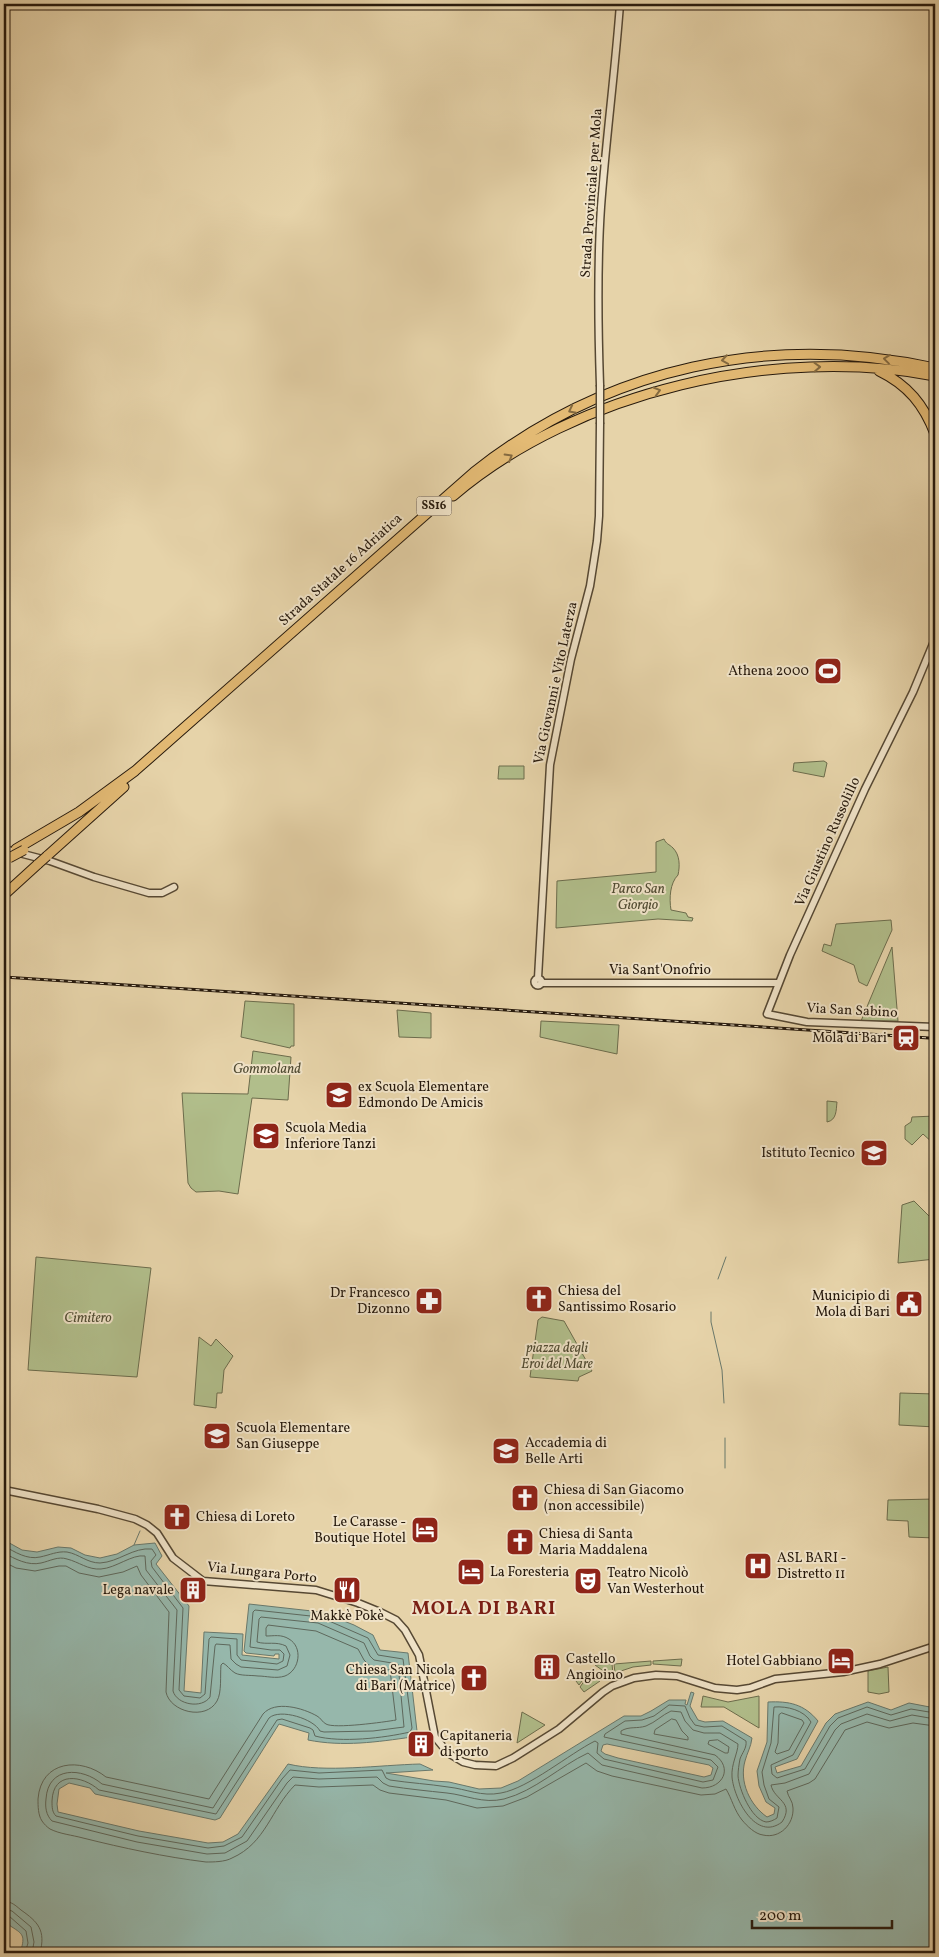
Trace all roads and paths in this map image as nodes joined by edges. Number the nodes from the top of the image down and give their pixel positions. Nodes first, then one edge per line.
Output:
1 (620, 4) edge
2 (935, 368) edge
3 (875, 369) junction
4 (935, 376) edge
5 (600, 424) joint
6 (935, 434) edge
7 (935, 639) edge
8 (124, 787) junction
9 (4, 849) edge
10 (20, 849) junction
11 (6, 858) edge
12 (49, 859) junction
13 (174, 887) dead end
14 (4, 895) edge
15 (540, 981) joint
16 (778, 983) junction
17 (767, 1014) joint
18 (935, 1026) edge
19 (4, 1490) edge
20 (935, 1646) edge

1 - 5 street, Strada Provinciale per Mola, bridge
2 -> 10 highway, Strada Statale 16 Adriatica / SS16
3 - 4 highway, Strada Statale 16 Adriatica / SS16
3 - 6 highway
8 -> 3 highway, Strada Statale 16 Adriatica / SS16
5 - 15 street, Via Giovanni e Vito Laterza
7 - 16 street, Via Giustino Russolillo
8 - 10 highway, Strada Statale 16 Adriatica / SS16
8 - 12 highway
9 - 12 street
10 - 11 highway, Strada Statale 16 Adriatica / SS16
12 - 13 street
12 - 14 highway, bridge
15 - 16 street, Via Sant'Onofrio
16 - 17 street, Via Giustino Russolillo
17 - 18 street, Via San Sabino
19 - 20 street, Via Lungara Porto

